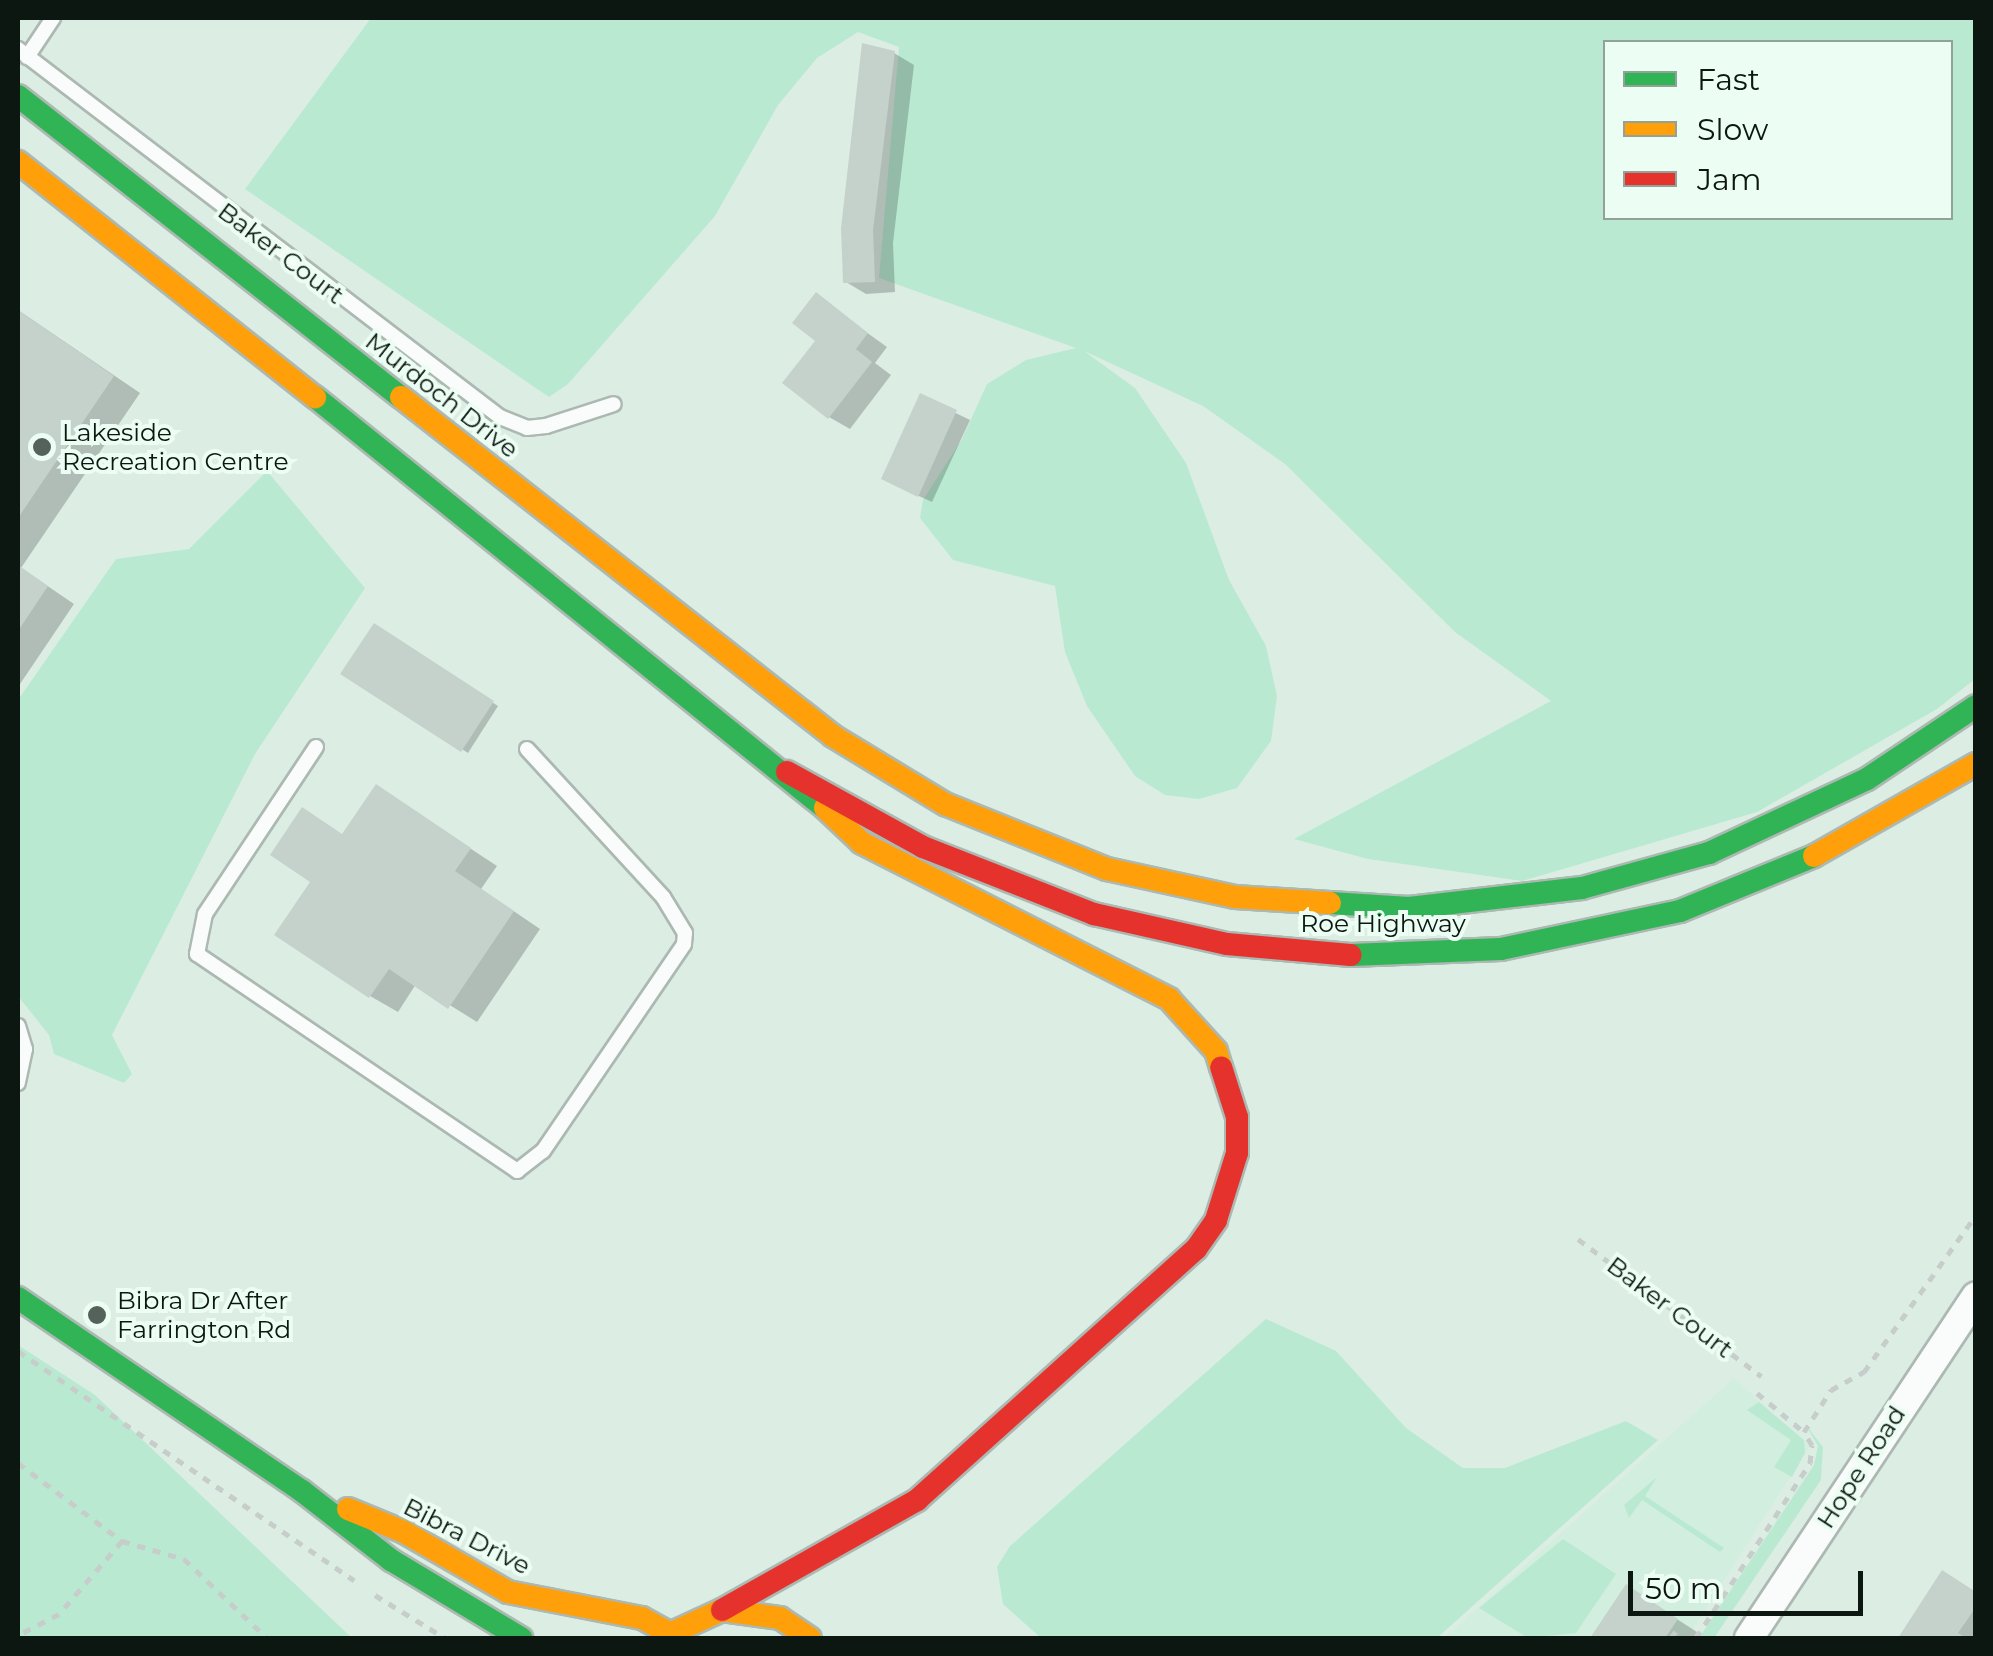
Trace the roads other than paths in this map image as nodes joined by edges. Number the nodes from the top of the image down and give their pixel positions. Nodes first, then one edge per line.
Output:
1 (53, 18) edge
2 (22, 53) edge
3 (18, 96) edge
4 (18, 162) edge
5 (614, 404) dead end
6 (1976, 706) edge
7 (834, 736) joint
8 (316, 747) dead end
9 (526, 749) dead end
10 (1976, 764) edge
11 (787, 772) junction
12 (18, 1026) edge
13 (18, 1083) edge
14 (1976, 1296) edge
15 (18, 1298) edge
16 (302, 1491) junction
17 (722, 1610) junction
18 (664, 1635) edge
19 (521, 1638) edge
20 (810, 1638) edge
21 (1749, 1638) edge

1 - 2 lane
2 - 5 lane, Baker Court
3 - 7 main road, Murdoch Drive
4 - 11 main road
6 - 7 main road, Roe Highway
8 - 9 lane
10 - 11 main road, Roe Highway
11 - 17 main road
12 - 13 lane
14 - 21 street, Hope Road
15 - 16 main road, Bibra Drive
16 - 18 main road, Bibra Drive
16 - 19 main road, Bibra Drive
17 - 18 main road
17 - 20 main road

